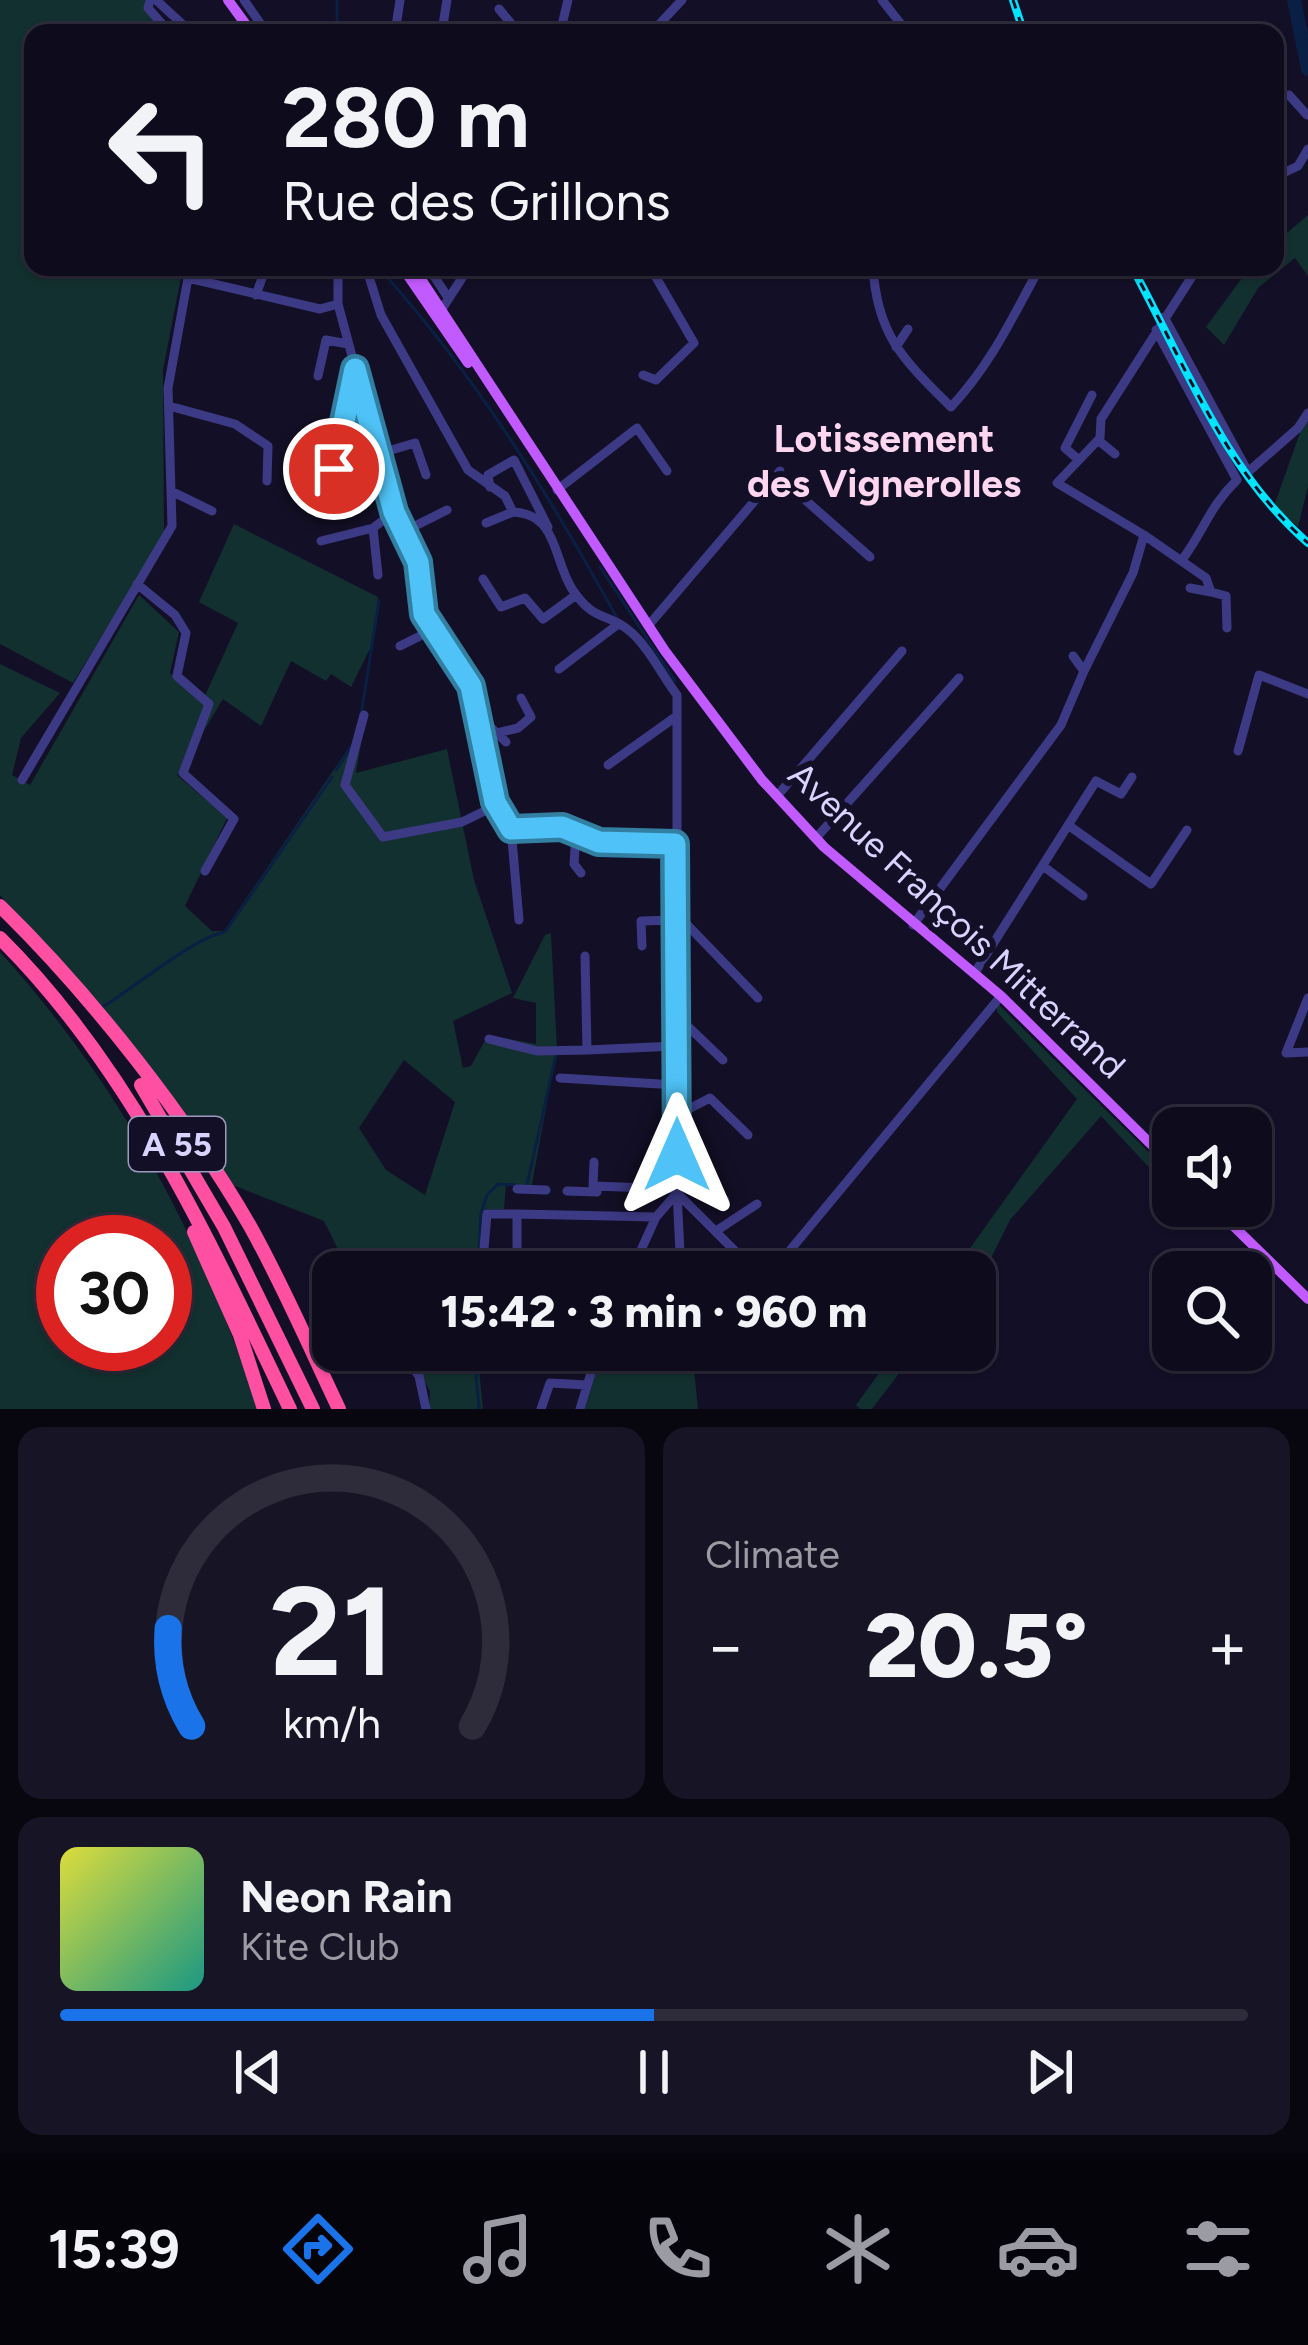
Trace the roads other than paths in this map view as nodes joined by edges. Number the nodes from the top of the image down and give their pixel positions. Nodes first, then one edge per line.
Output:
1 (153, 0) edge
2 (682, 0) edge
3 (882, 0) edge
4 (499, 9) dead end
5 (162, 24) edge
6 (181, 24) edge
7 (512, 24) edge
8 (663, 24) edge
9 (901, 24) edge
10 (1284, 95) edge
11 (1307, 114) edge
12 (1308, 129) edge
13 (1308, 148) edge
14 (1284, 172) edge
15 (188, 276) edge
16 (198, 276) edge
17 (263, 276) edge
18 (338, 276) edge
19 (370, 276) edge
20 (414, 276) edge
21 (416, 276) edge
22 (434, 276) edge
23 (462, 276) edge
24 (655, 276) edge
25 (873, 276) edge
26 (1036, 276) edge
27 (1186, 276) edge
28 (1192, 276) edge
29 (1189, 280) junction
30 (432, 294) junction
31 (256, 296) junction
32 (448, 296) junction
33 (338, 304) junction
34 (442, 309) junction
35 (1164, 317) junction
36 (908, 329) dead end
37 (1156, 330) junction
38 (348, 344) junction
39 (896, 347) junction
40 (355, 369) junction
41 (643, 375) dead end
42 (318, 376) dead end
43 (1092, 395) dead end
44 (169, 406) junction
45 (1308, 413) edge
46 (1220, 421) junction
47 (1206, 427) junction
48 (519, 431) junction
49 (1098, 440) junction
50 (378, 454) junction
51 (1115, 454) dead end
52 (1079, 460) junction
53 (334, 469) dead end
54 (667, 471) dead end
55 (426, 475) dead end
56 (267, 481) dead end
57 (490, 487) junction
58 (557, 490) junction
59 (171, 491) junction
60 (447, 510) dead end
61 (212, 511) dead end
62 (394, 512) junction
63 (513, 512) junction
64 (486, 523) dead end
65 (400, 525) junction
66 (373, 527) junction
67 (548, 527) junction
68 (1144, 535) junction
69 (321, 541) dead end
70 (870, 557) dead end
71 (1182, 560) junction
72 (378, 575) dead end
73 (484, 579) dead end
74 (137, 584) junction
75 (1190, 588) dead end
76 (1211, 592) junction
77 (576, 595) junction
78 (617, 626) junction
79 (648, 626) junction
80 (1227, 628) dead end
81 (432, 630) junction
82 (400, 646) dead end
83 (902, 651) dead end
84 (1072, 656) dead end
85 (560, 669) dead end
86 (1084, 671) junction
87 (959, 679) dead end
88 (1308, 694) edge
89 (520, 698) dead end
90 (476, 712) junction
91 (364, 715) dead end
92 (674, 718) junction
93 (497, 734) junction
94 (506, 742) dead end
95 (1238, 751) dead end
96 (608, 765) dead end
97 (1132, 777) dead end
98 (22, 780) dead end
99 (777, 796) junction
100 (497, 805) junction
101 (1068, 825) junction
102 (511, 829) junction
103 (1187, 830) dead end
104 (575, 833) junction
105 (816, 838) junction
106 (675, 844) junction
107 (1043, 866) junction
108 (205, 871) dead end
109 (581, 874) dead end
110 (1082, 896) dead end
111 (0, 906) edge
112 (675, 916) junction
113 (519, 920) dead end
114 (913, 925) junction
115 (0, 938) edge
116 (642, 946) dead end
117 (586, 956) dead end
118 (974, 974) junction
119 (1000, 996) junction
120 (758, 998) dead end
121 (1308, 998) edge
122 (676, 1015) junction
123 (489, 1039) dead end
124 (676, 1046) junction
125 (587, 1050) junction
126 (1308, 1052) edge
127 (722, 1060) dead end
128 (560, 1078) dead end
129 (676, 1084) junction
130 (133, 1109) junction
131 (676, 1115) junction
132 (748, 1136) dead end
133 (1152, 1145) edge
134 (677, 1155) junction
135 (594, 1162) dead end
136 (517, 1189) dead end
137 (532, 1190) junction
138 (546, 1190) dead end
139 (567, 1191) dead end
140 (582, 1191) junction
141 (677, 1191) junction
142 (597, 1192) dead end
143 (620, 1192) dead end
144 (635, 1193) junction
145 (648, 1193) dead end
146 (724, 1200) dead end
147 (757, 1204) dead end
148 (517, 1214) junction
149 (531, 1214) junction
150 (582, 1215) junction
151 (634, 1216) junction
152 (656, 1217) junction
153 (1235, 1227) edge
154 (716, 1231) junction
155 (484, 1251) edge
156 (517, 1251) edge
157 (641, 1251) edge
158 (680, 1251) edge
159 (736, 1251) edge
160 (789, 1251) edge
161 (1308, 1299) edge
162 (415, 1371) edge
163 (591, 1371) edge
164 (586, 1384) junction
165 (264, 1409) edge
166 (290, 1409) edge
167 (313, 1409) edge
168 (339, 1409) edge
169 (426, 1409) edge
170 (541, 1409) edge
171 (580, 1409) edge

1 - 5 street
1 - 6 street
2 - 8 street
3 - 9 street
4 - 7 street
10 - 11 street
11 - 12 street
13 - 14 street
15 - 44 street
16 - 31 street
17 - 31 street
18 - 33 street
19 - 57 street
20 - 48 main road
21 - 30 main road
22 - 32 street
23 - 32 street
24 - 41 street
25 - 39 street
26 - 39 street
27 - 29 street
28 - 29 street
29 - 35 street
30 - 32 street
30 - 34 main road
31 - 33 street
32 - 34 street
33 - 38 street
34 - 48 main road
35 - 37 street
35 - 46 street
36 - 39 street
37 - 47 street
37 - 49 street
38 - 40 street
38 - 42 street
40 - 50 street
40 - 53 street
43 - 52 street
44 - 56 street
44 - 59 street
45 - 46 street
46 - 47 street
47 - 71 street
48 - 58 main road, Avenue François Mitterrand
49 - 51 street
49 - 52 street
50 - 55 street
50 - 62 street
52 - 68 street
54 - 58 street
57 - 63 street
57 - 67 street
58 - 79 main road, Avenue François Mitterrand
59 - 61 street
59 - 74 street
60 - 65 street
62 - 65 street
62 - 66 street
63 - 64 street
63 - 67 street
65 - 81 street
66 - 69 street
66 - 72 street
67 - 77 street
68 - 71 street
68 - 86 street
70 - 79 street
71 - 76 street
73 - 77 street
74 - 98 street
74 - 108 street
75 - 76 street
76 - 80 street
77 - 78 street
78 - 85 street
78 - 92 street
79 - 99 main road, Avenue François Mitterrand
81 - 82 street
81 - 90 street
83 - 99 street
84 - 86 street
86 - 114 street
87 - 105 street
88 - 95 street
89 - 93 street
90 - 93 street
90 - 100 street
91 - 100 street
92 - 96 street
92 - 106 street
93 - 94 street
97 - 101 street
99 - 105 main road, Avenue François Mitterrand
100 - 102 street
101 - 103 street
101 - 107 street
102 - 104 street
102 - 113 street
104 - 106 street
104 - 109 street
105 - 114 main road, Avenue François Mitterrand
106 - 112 street
107 - 110 street
107 - 118 street
111 - 167 highway, A 55
111 - 168 highway
112 - 116 street
112 - 120 street
112 - 122 street
114 - 118 main road, Avenue François Mitterrand
115 - 130 highway, A 55
117 - 125 street
118 - 119 main road, Avenue François Mitterrand
119 - 133 main road, Avenue François Mitterrand
119 - 160 street
121 - 126 street
122 - 124 street
122 - 127 street
123 - 125 street
124 - 125 street
124 - 129 street
128 - 129 street
129 - 131 street
130 - 165 highway
130 - 166 highway, A 55
131 - 132 street
131 - 134 street
134 - 141 street
134 - 146 street
135 - 141 street
136 - 137 street
137 - 138 street
137 - 149 street
139 - 140 street
140 - 142 street
140 - 150 street
141 - 152 street
141 - 154 street
141 - 158 street
143 - 144 street
144 - 145 street
144 - 151 street
147 - 154 street
148 - 149 street
148 - 155 street
148 - 156 street
149 - 150 street
150 - 151 street
151 - 152 street
152 - 157 street
153 - 161 main road
154 - 159 street
162 - 169 street
163 - 164 street
164 - 170 street
164 - 171 street

